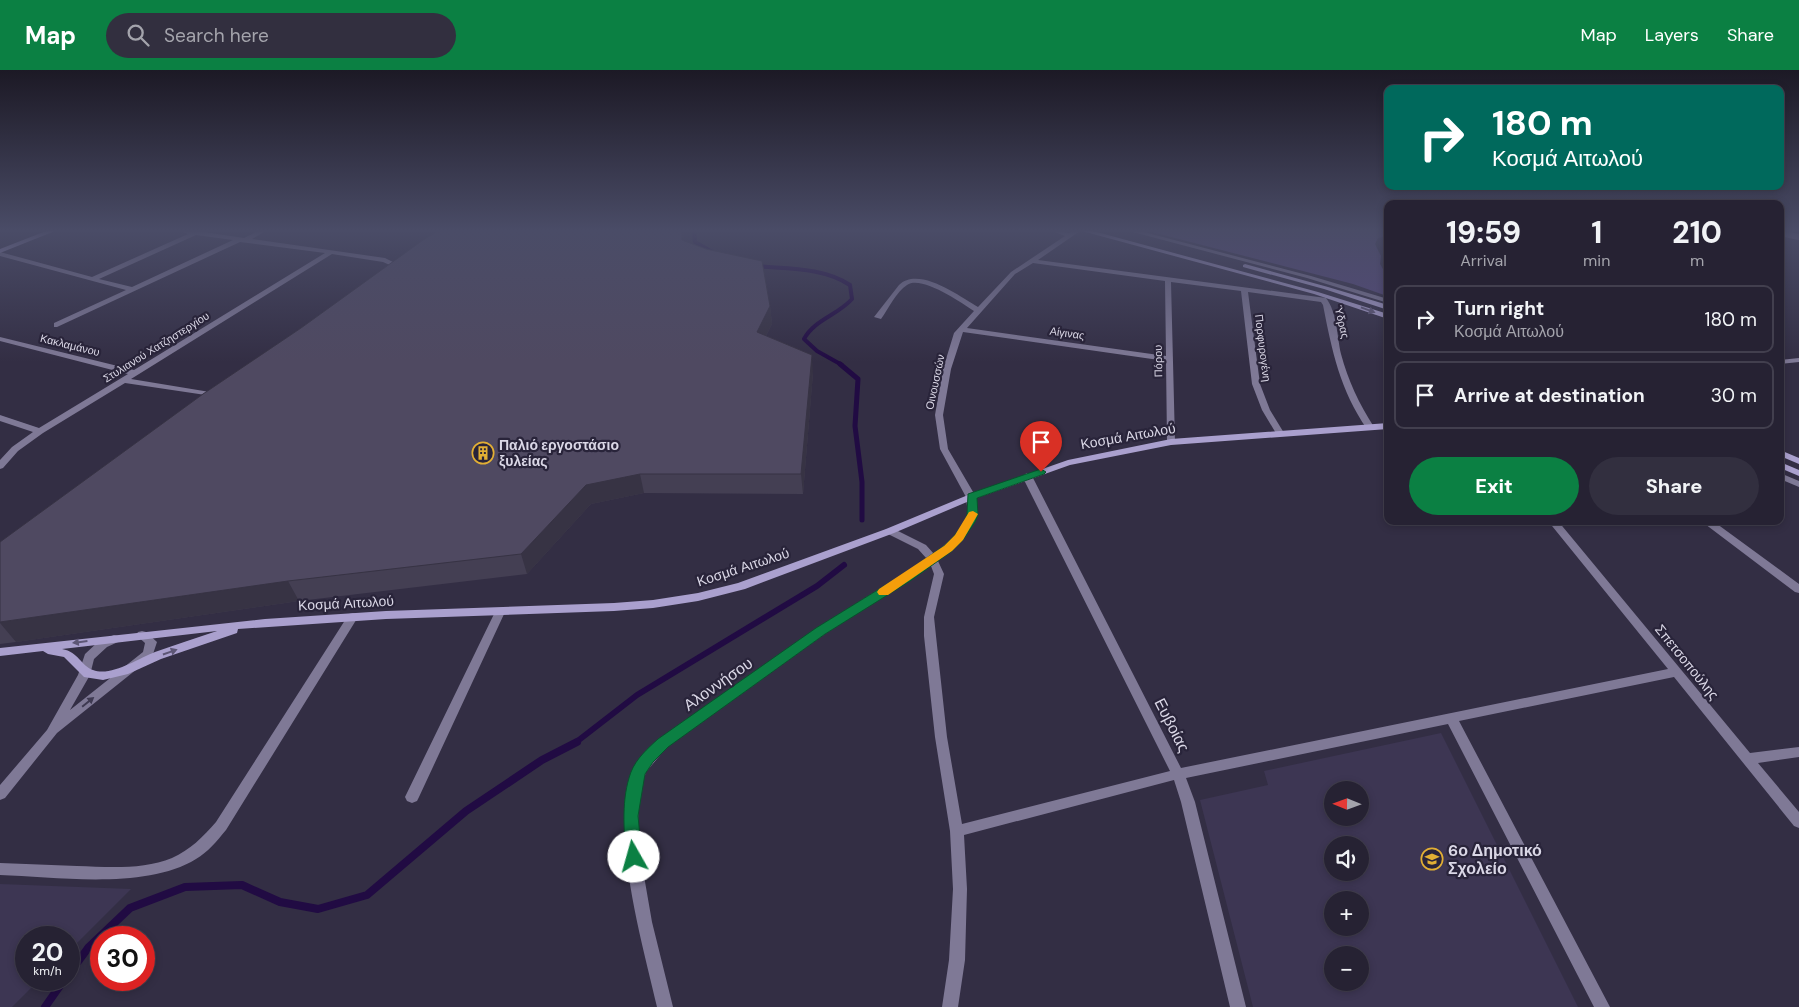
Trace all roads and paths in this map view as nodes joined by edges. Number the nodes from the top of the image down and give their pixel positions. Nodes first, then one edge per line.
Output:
1 (77, 275) edge
2 (102, 275) edge
3 (166, 275) edge
4 (295, 275) edge
5 (389, 275) edge
6 (1011, 275) edge
7 (1130, 275) edge
8 (1250, 275) edge
9 (1277, 275) edge
10 (1300, 275) edge
11 (92, 279) junction
12 (1168, 280) junction
13 (382, 281) edge
14 (1244, 289) junction
15 (132, 290) junction
16 (1384, 299) edge
17 (1384, 307) edge
18 (978, 310) junction
19 (1384, 316) edge
20 (878, 317) dead end
21 (57, 325) dead end
22 (961, 329) junction
23 (0, 338) edge
24 (1169, 359) junction
25 (1799, 360) edge
26 (1784, 362) edge
27 (135, 373) junction
28 (123, 380) junction
29 (230, 390) edge
30 (221, 396) junction
31 (214, 401) edge
32 (0, 418) edge
33 (1384, 426) edge
34 (1370, 427) junction
35 (40, 431) junction
36 (1280, 433) junction
37 (1171, 442) junction
38 (1784, 454) edge
39 (1799, 461) edge
40 (0, 466) edge
41 (1784, 467) edge
42 (1799, 473) edge
43 (1027, 476) junction
44 (1784, 478) edge
45 (1799, 484) edge
46 (972, 497) junction
47 (1556, 525) edge
48 (1711, 525) edge
49 (890, 531) junction
50 (933, 560) junction
51 (1799, 589) edge
52 (500, 612) junction
53 (352, 617) junction
54 (250, 624) junction
55 (142, 635) junction
56 (124, 636) junction
57 (30, 648) junction
58 (0, 652) edge
59 (133, 666) junction
60 (85, 669) junction
61 (1676, 672) junction
62 (1451, 718) junction
63 (50, 733) junction
64 (1799, 752) edge
65 (1746, 759) junction
66 (1178, 774) junction
67 (0, 794) edge
68 (412, 798) dead end
69 (1799, 822) edge
70 (957, 831) junction
71 (0, 869) edge
72 (665, 1007) edge
73 (950, 1007) edge
74 (1238, 1007) edge
75 (1602, 1007) edge

1 - 11 street
2 - 11 street
3 - 15 street
4 - 27 street, Στυλιανού Χατζηστεργίου
5 - 13 street
6 - 18 street, Οινουσσών
7 - 12 street, Ύδρας
8 -> 19 street
9 - 17 street
10 - 16 street
11 - 15 street
12 - 14 street, Ύδρας
12 - 24 street, Πόρου
14 - 34 street, Ύδρας
14 - 36 street, Πορφυρογένη
15 - 21 street
18 - 20 street
18 - 22 street, Οινουσσών
22 - 24 street, Αίγινας
22 - 46 street, Οινουσσών
23 - 27 street, Κακλαμάνου
24 - 37 street, Πόρου
25 - 26 street
27 - 28 street, Στυλιανού Χατζηστεργίου
28 - 30 street
28 - 35 street, Στυλιανού Χατζηστεργίου
29 - 30 street
30 - 31 street
32 - 35 street
33 - 34 street, Κοσμά Αιτωλού
34 - 36 street, Κοσμά Αιτωλού
35 - 40 street, Στυλιανού Χατζηστεργίου
36 - 37 street, Κοσμά Αιτωλού
37 - 43 street, Κοσμά Αιτωλού
38 - 39 street
41 - 42 street
43 - 46 street, Κοσμά Αιτωλού
43 - 66 street, Ευβοίας
44 - 45 street
46 - 49 street, Κοσμά Αιτωλού
46 - 50 street, Αλοννήσου
47 - 61 street, Σπετσοπούλης
48 - 51 street
49 - 50 street
49 - 52 street, Κοσμά Αιτωλού
50 - 70 street
50 - 72 street, Αλοννήσου
52 - 53 street, Κοσμά Αιτωλού
52 - 68 street
53 - 54 street, Κοσμά Αιτωλού
53 - 71 street
54 - 55 street, Κοσμά Αιτωλού
59 -> 54 street
55 - 56 street, Κοσμά Αιτωλού
55 - 59 street
56 -> 57 street, Κοσμά Αιτωλού
56 - 60 street
57 - 58 street, Κοσμά Αιτωλού
57 - 60 street
59 - 60 street
63 -> 59 street
60 - 63 street
61 - 62 street
61 - 65 street, Σπετσοπούλης
62 - 66 street
62 - 75 street
63 - 67 street
64 - 65 street
65 - 69 street, Σπετσοπούλης
66 - 70 street
66 - 74 street, Ευβοίας
70 - 73 street

